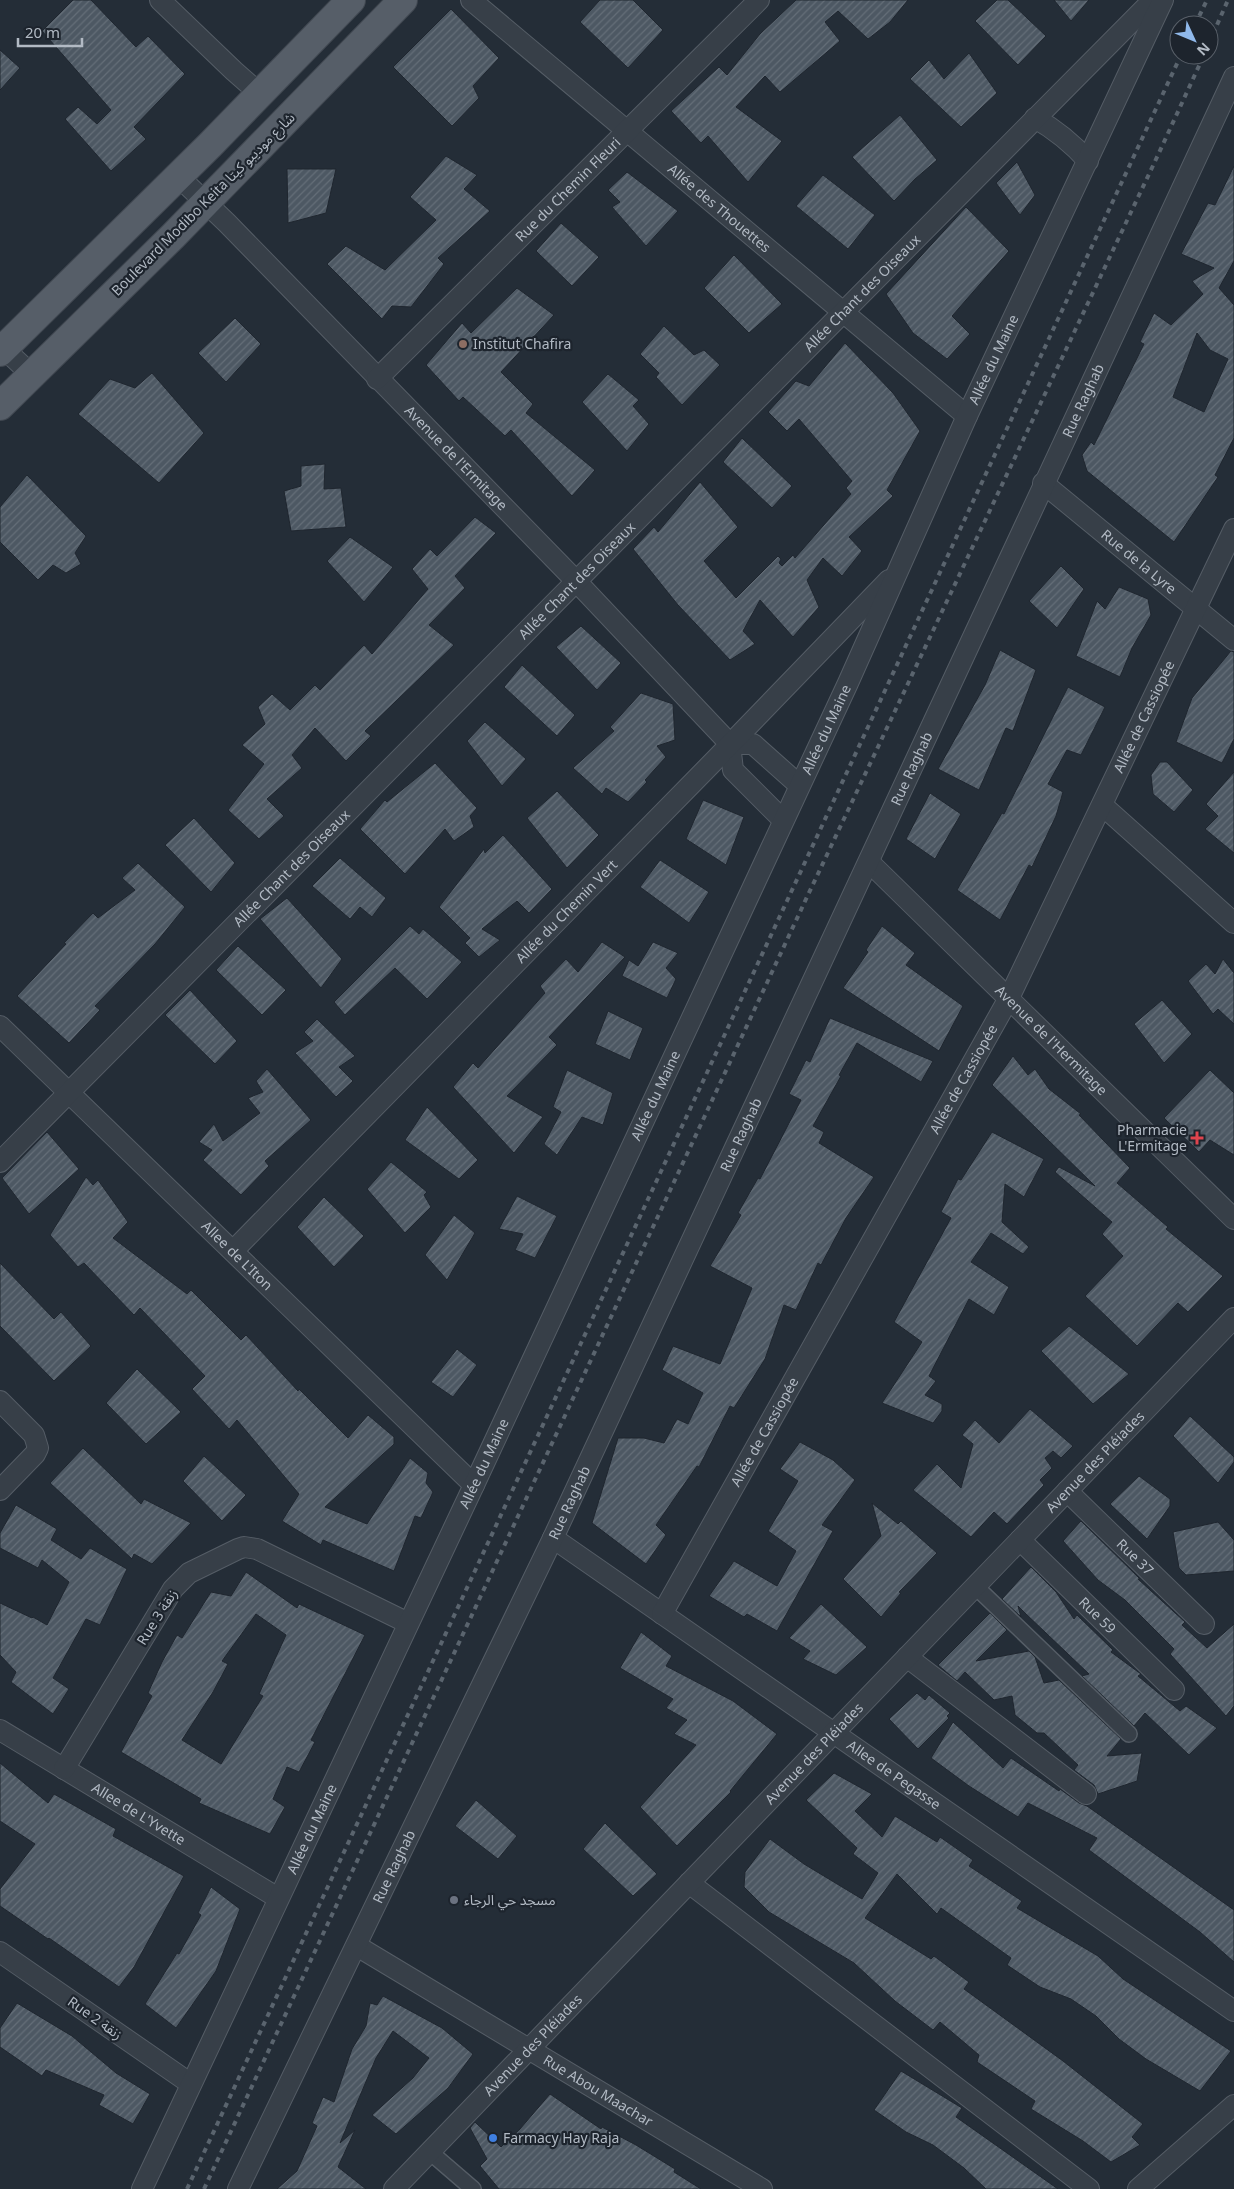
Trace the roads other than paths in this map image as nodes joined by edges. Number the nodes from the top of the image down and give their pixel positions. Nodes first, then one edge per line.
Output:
1 (160, 0) edge
2 (351, 0) edge
3 (403, 0) edge
4 (471, 0) edge
5 (758, 0) edge
6 (1152, 0) edge
7 (1163, 0) edge
8 (1234, 77) edge
9 (259, 93) junction
10 (1035, 118) junction
11 (626, 131) junction
12 (1088, 161) junction
13 (178, 176) junction
14 (205, 203) junction
15 (842, 312) junction
16 (1, 349) edge
17 (31, 374) junction
18 (377, 379) junction
19 (0, 406) edge
20 (967, 416) junction
21 (1044, 482) junction
22 (1234, 529) edge
23 (898, 570) junction
24 (576, 581) junction
25 (1196, 608) junction
26 (1234, 640) edge
27 (730, 744) junction
28 (799, 785) junction
29 (1102, 805) junction
30 (783, 820) junction
31 (869, 862) junction
32 (1234, 922) edge
33 (1008, 998) junction
34 (0, 1026) edge
35 (69, 1092) junction
36 (0, 1162) edge
37 (1234, 1219) edge
38 (233, 1251) junction
39 (1234, 1318) edge
40 (0, 1401) edge
41 (474, 1484) junction
42 (0, 1490) edge
43 (1067, 1491) junction
44 (553, 1538) junction
45 (1020, 1540) junction
46 (975, 1586) junction
47 (662, 1614) junction
48 (408, 1623) junction
49 (1204, 1624) dead end
50 (907, 1657) junction
51 (1174, 1690) dead end
52 (0, 1730) edge
53 (834, 1732) junction
54 (1129, 1734) dead end
55 (64, 1769) junction
56 (1086, 1794) dead end
57 (689, 1883) junction
58 (278, 1898) junction
59 (357, 1946) junction
60 (0, 1952) edge
61 (1234, 2011) edge
62 (530, 2048) junction
63 (191, 2084) junction
64 (1234, 2105) edge
65 (430, 2152) junction
66 (142, 2189) edge
67 (238, 2189) edge
68 (394, 2189) edge
69 (473, 2189) edge
70 (762, 2189) edge
71 (1089, 2189) edge
72 (1138, 2189) edge

1 - 9 street
2 - 9 main road
3 - 14 main road, Boulevard Modibo Keita شارع موديبو كيتا
4 - 11 street, Allée des Thouettes
5 - 11 street, Rue du Chemin Fleuri
6 - 10 street, Allée Chant des Oiseaux
7 - 12 street, Allée du Maine
8 - 21 street, Rue Raghab
9 - 13 main road
10 - 12 street
10 - 15 street, Allée Chant des Oiseaux
11 - 15 street, Allée des Thouettes
11 - 18 street, Rue du Chemin Fleuri
12 - 20 street, Allée du Maine
13 - 14 street, Avenue de l'Ermitage
13 - 16 main road
14 - 17 main road, Boulevard Modibo Keita شارع موديبو كيتا
14 - 18 street, Avenue de l'Ermitage
15 - 20 street, Allée des Thouettes
15 - 24 street, Allée Chant des Oiseaux
16 - 17 street
17 - 19 main road, Boulevard Modibo Keita شارع موديبو كيتا
18 - 24 street, Avenue de l'Ermitage
20 - 23 street, Allée du Maine
21 - 25 street, Rue de la Lyre
21 - 31 street, Rue Raghab
22 - 25 street, Allée de Cassiopée
23 - 27 street, Allée du Chemin Vert
23 - 28 street, Allée du Maine
24 - 27 street, Avenue de l'Ermitage
24 - 35 street, Allée Chant des Oiseaux
25 - 26 street, Rue de la Lyre
25 - 29 street, Allée de Cassiopée
27 - 28 street
27 - 30 street
27 - 38 street, Allée du Chemin Vert
28 - 30 street, Allée du Maine
29 - 32 street
29 - 33 street, Allée de Cassiopée
30 - 41 street, Allée du Maine
31 - 33 street, Avenue de l'Hermitage
31 - 44 street, Rue Raghab
33 - 37 street, Avenue de l'Hermitage
33 - 47 street, Allée de Cassiopée
34 - 35 street, Allee de L'Iton
35 - 36 street, Allée Chant des Oiseaux
35 - 38 street, Allee de L'Iton
38 - 41 street, Allee de L'Iton
39 - 43 street, Avenue des Pléiades
40 - 42 street
41 - 48 street, Allée du Maine
43 - 45 street, Avenue des Pléiades
43 - 49 street, Rue 37
44 - 47 street, Allee de Pegasse
44 - 59 street, Rue Raghab
45 - 46 street, Avenue des Pléiades
45 - 51 street, Rue 59
46 - 50 street, Avenue des Pléiades
46 - 54 street
47 - 53 street, Allee de Pegasse
48 - 55 street, Rue 3 زنقة
48 - 58 street, Allée du Maine
50 - 53 street, Avenue des Pléiades
50 - 56 street
52 - 55 street, Allee de L'Yvette
53 - 57 street, Avenue des Pléiades
53 - 61 street, Allee de Pegasse
55 - 58 street, Allee de L'Yvette
57 - 62 street, Avenue des Pléiades
57 - 71 street
58 - 63 street, Allée du Maine
59 - 62 street, Rue Abou Maachar
59 - 67 street, Rue Raghab
60 - 63 street, Rue 2 زنقة
62 - 65 street, Avenue des Pléiades
62 - 70 street, Rue Abou Maachar
63 - 66 street, Allée du Maine
64 - 72 street
65 - 68 street, Avenue des Pléiades
65 - 69 street

